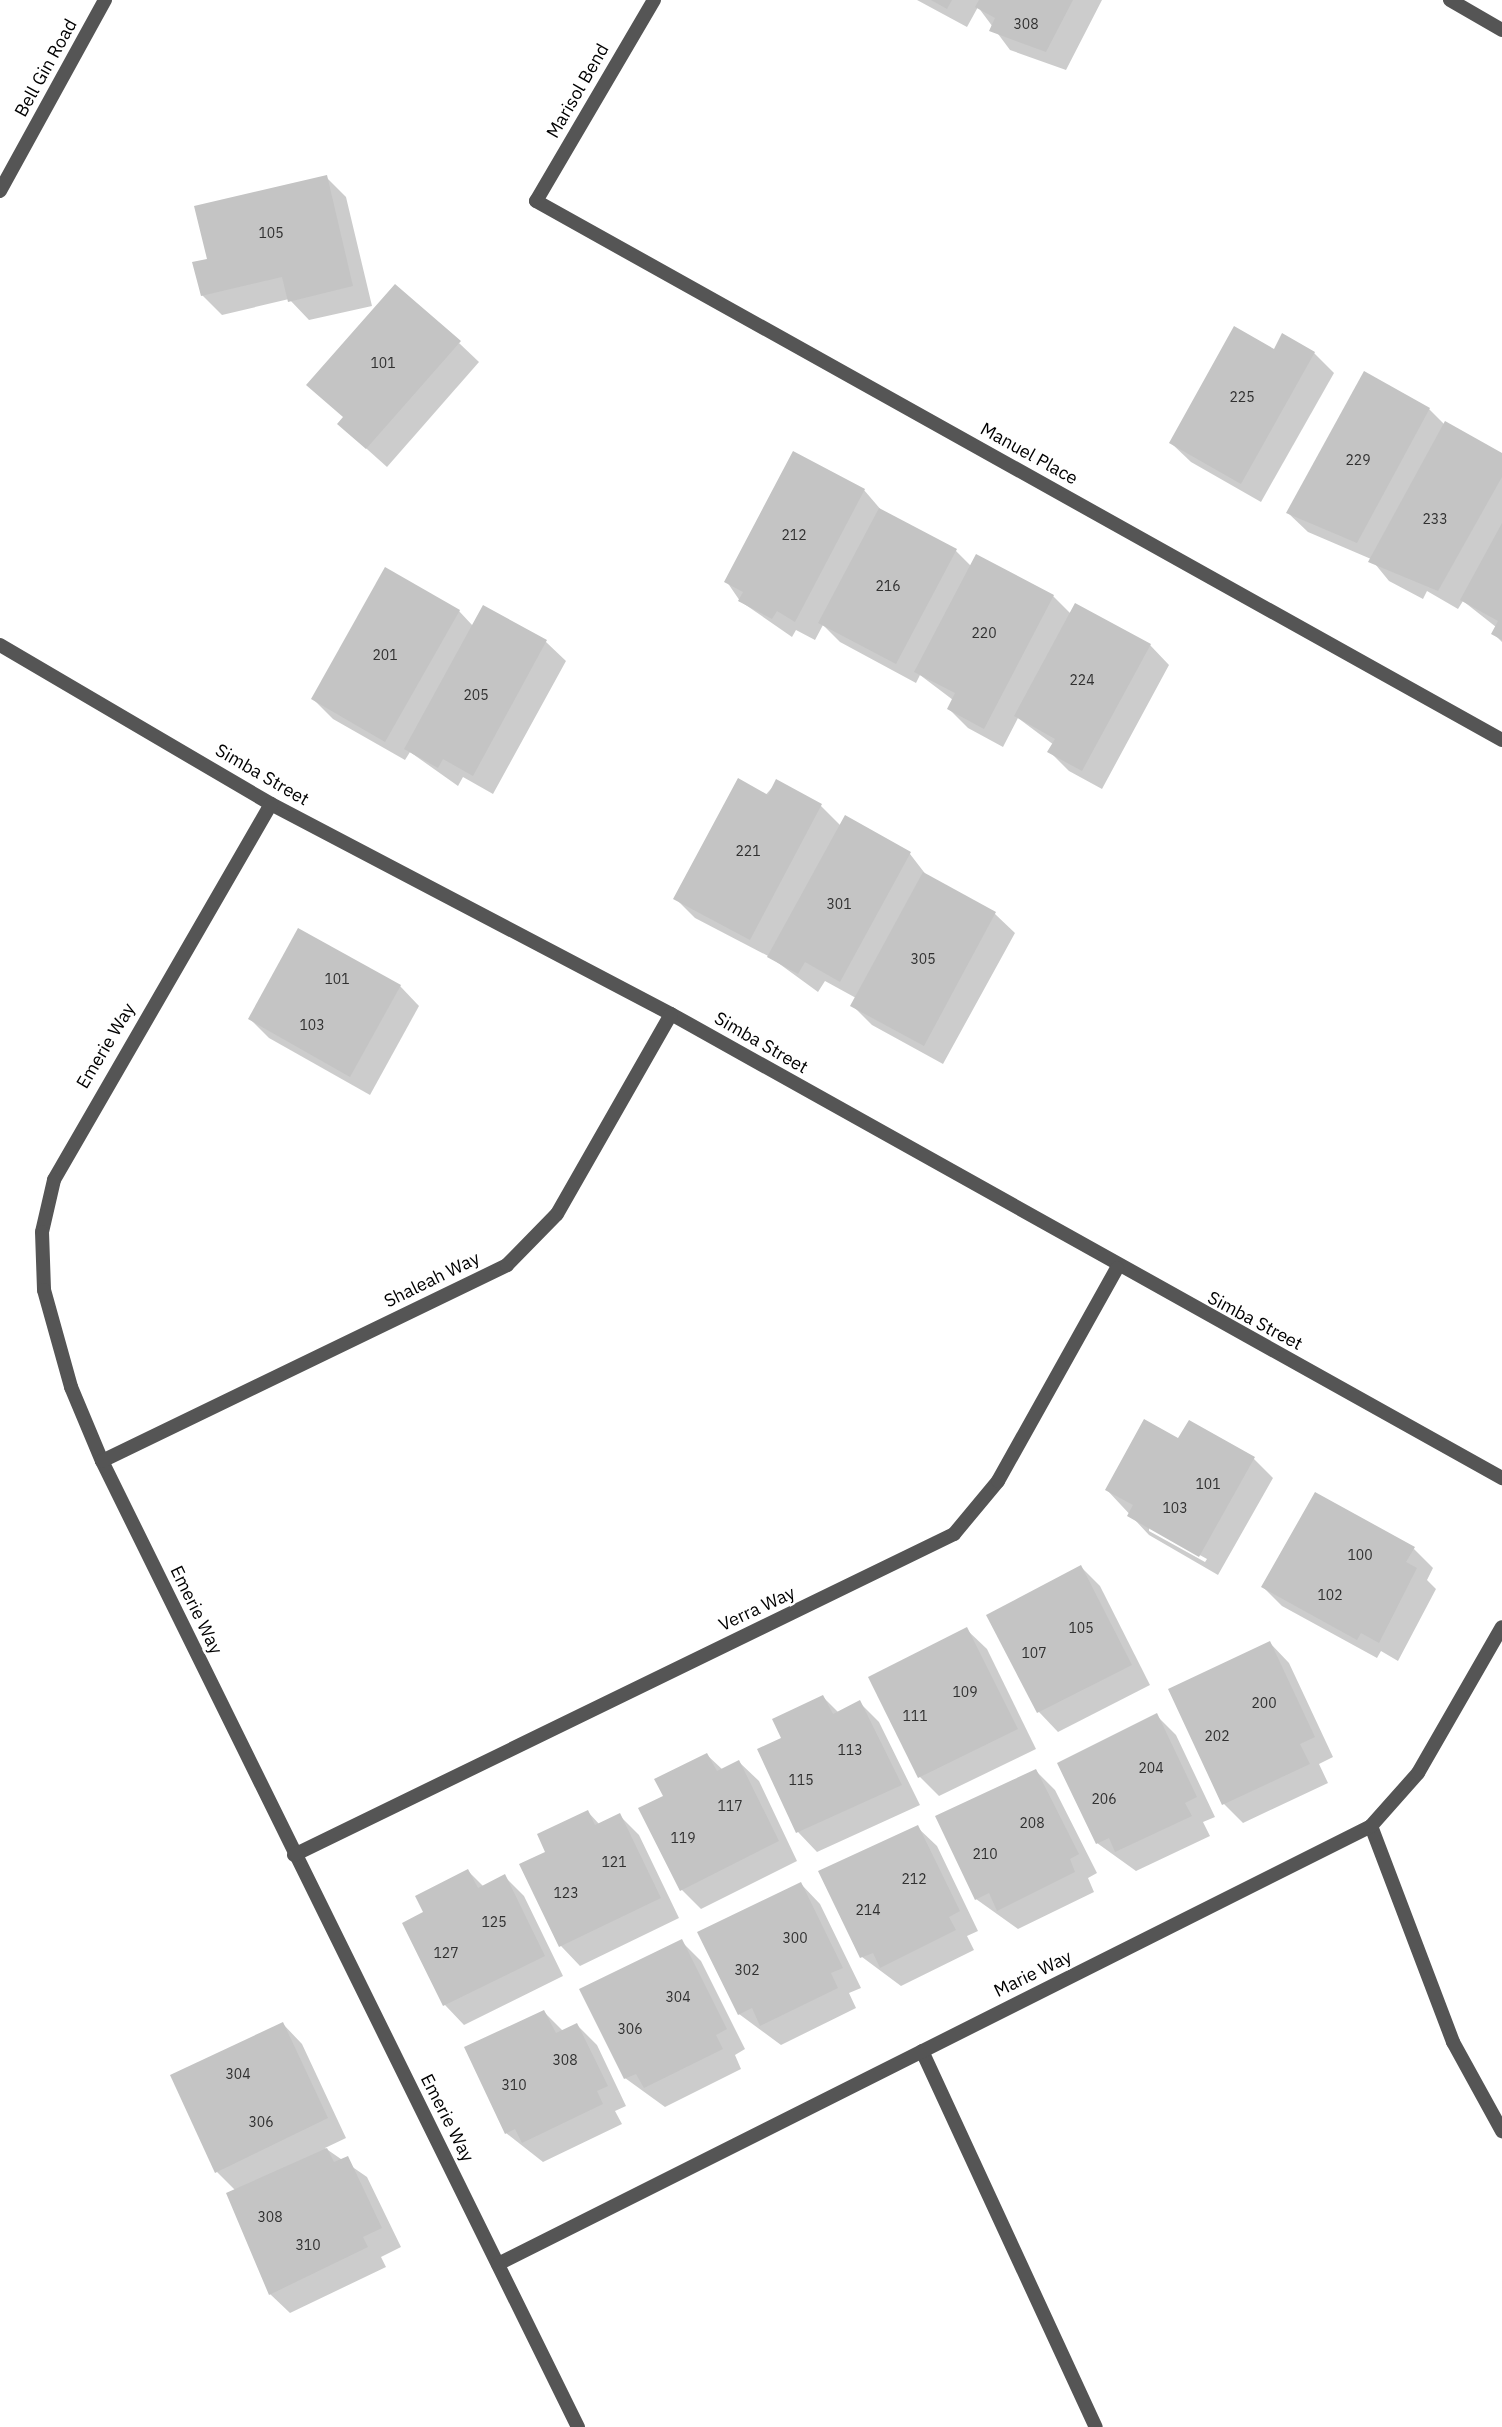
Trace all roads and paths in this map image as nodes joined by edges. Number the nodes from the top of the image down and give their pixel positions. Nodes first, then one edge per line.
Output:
1 (106, 0) edge
2 (654, 0) edge
3 (1450, 0) edge
4 (1502, 30) edge
5 (0, 191) edge
6 (536, 201) joint
7 (0, 645) edge
8 (1502, 740) edge
9 (271, 804) junction
10 (671, 1014) junction
11 (1117, 1268) junction
12 (102, 1461) junction
13 (1502, 1478) edge
14 (1502, 1627) edge
15 (1371, 1826) junction
16 (294, 1855) junction
17 (922, 2051) junction
18 (1502, 2131) edge
19 (498, 2264) junction
20 (578, 2427) edge
21 (1096, 2427) edge

1 - 5 street, Bell Gin Road
2 - 6 street, Marisol Bend
3 - 4 street
6 - 8 street, Manuel Place
7 - 9 street, Simba Street
9 - 10 street, Simba Street
9 - 12 street, Emerie Way
10 - 11 street, Simba Street
10 - 12 street, Shaleah Way
11 - 13 street, Simba Street
11 - 16 street, Verra Way
12 - 16 street, Emerie Way
14 - 15 street, Marie Way
15 - 17 street, Marie Way
15 - 18 street
16 - 19 street, Emerie Way
17 - 19 street, Marie Way
17 - 21 street
19 - 20 street, Emerie Way

